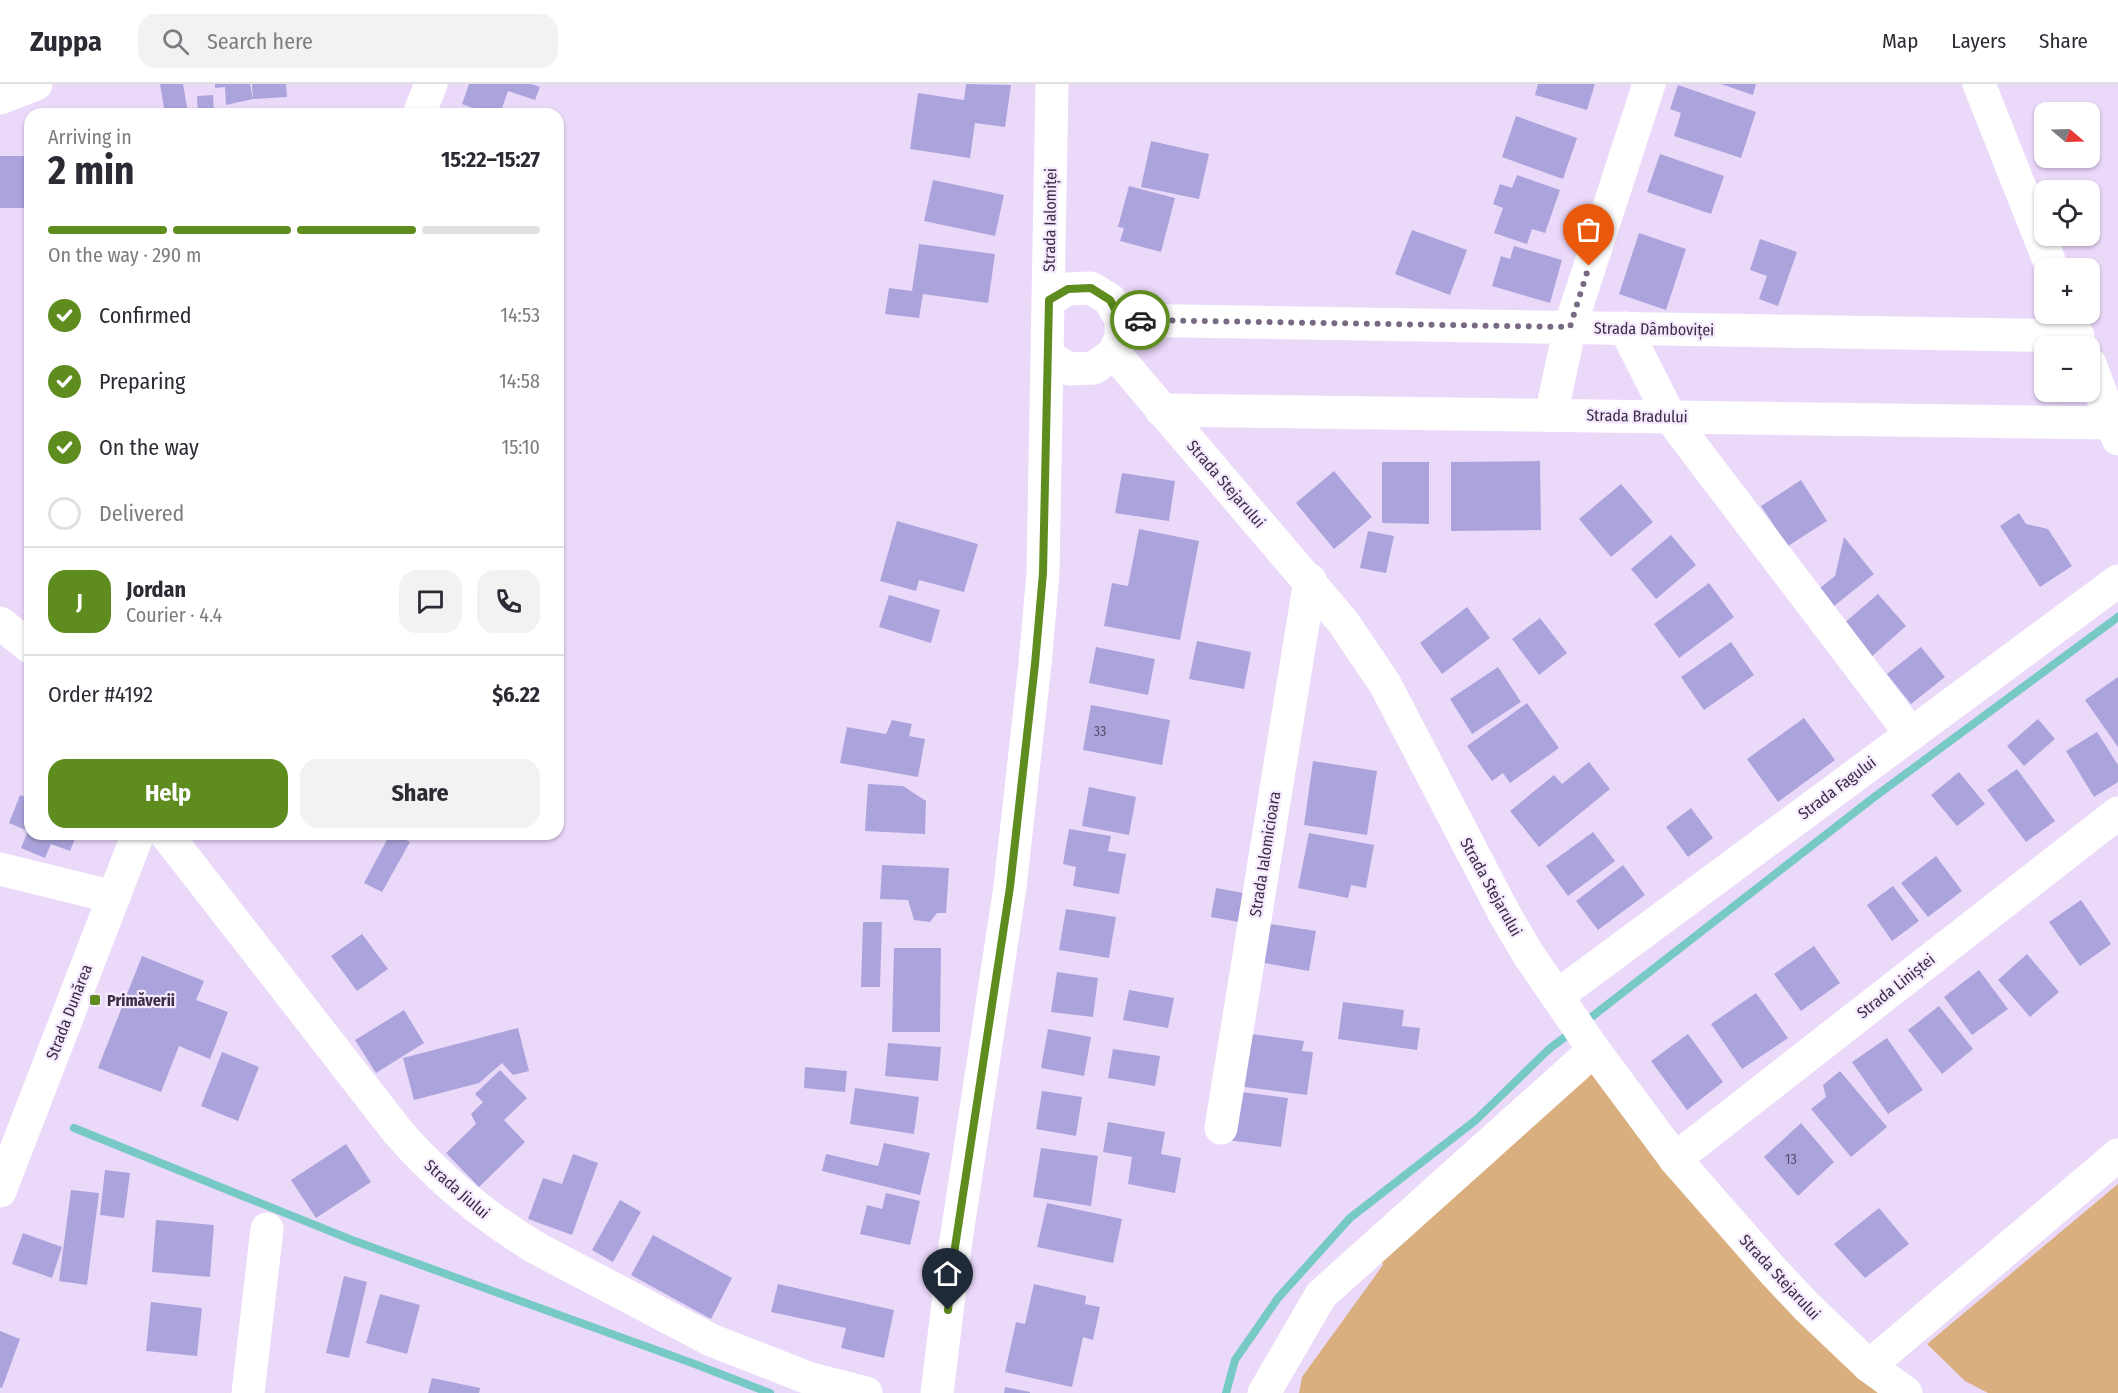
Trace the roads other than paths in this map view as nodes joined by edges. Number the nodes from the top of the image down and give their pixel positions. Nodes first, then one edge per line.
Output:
1 (36, 84) edge
2 (431, 84) edge
3 (1052, 84) edge
4 (1648, 84) edge
5 (1979, 84) edge
6 (0, 98) edge
7 (421, 108) edge
8 (2048, 258) edge
9 (1049, 300) junction
10 (1121, 320) junction
11 (1570, 327) junction
12 (1625, 328) junction
13 (2034, 339) edge
14 (1114, 353) junction
15 (1048, 356) junction
16 (2100, 392) edge
17 (1161, 410) junction
18 (1551, 415) junction
19 (1670, 417) junction
20 (2115, 431) edge
21 (1310, 580) junction
22 (2118, 582) edge
23 (0, 623) edge
24 (24, 642) edge
25 (1911, 734) junction
26 (2118, 813) edge
27 (136, 840) edge
28 (171, 840) edge
29 (0, 868) edge
30 (114, 897) junction
31 (1562, 1002) junction
32 (1590, 1044) junction
33 (1221, 1128) dead end
34 (2118, 1155) edge
35 (1675, 1159) junction
36 (0, 1191) edge
37 (267, 1229) dead end
38 (1869, 1366) junction
39 (248, 1393) edge
40 (866, 1393) edge
41 (938, 1393) edge
42 (1264, 1393) edge
43 (1906, 1393) edge

1 - 6 street
2 - 7 street
3 - 9 street, Strada Ialomiței
4 - 11 street
5 - 8 street
9 - 10 street
9 - 15 street, Strada Ialomiței
10 - 11 street, Strada Dâmboviței
10 - 14 street
11 - 12 street, Strada Dâmboviței
11 - 18 street
12 - 13 street, Strada Dâmboviței
12 - 19 street
14 - 15 street
14 - 17 street, Strada Stejarului
15 - 41 street, Strada Ialomiței
16 - 20 street
17 - 18 street, Strada Bradului
17 - 21 street, Strada Stejarului
18 - 19 street, Strada Bradului
19 - 20 street, Strada Bradului
19 - 25 street
21 - 31 street, Strada Stejarului
21 - 33 street, Strada Ialomicioara
22 - 25 street, Strada Fagului
23 - 24 street
25 - 31 street, Strada Fagului
26 - 35 street, Strada Liniștei
27 - 30 street, Strada Dunărea
28 - 40 street, Strada Jiului
29 - 30 street
30 - 36 street, Strada Dunărea
31 - 32 street, Strada Stejarului
32 - 35 street, Strada Stejarului
32 - 42 street
34 - 38 street
35 - 38 street, Strada Stejarului
37 - 39 street
38 - 43 street, Strada Stejarului

